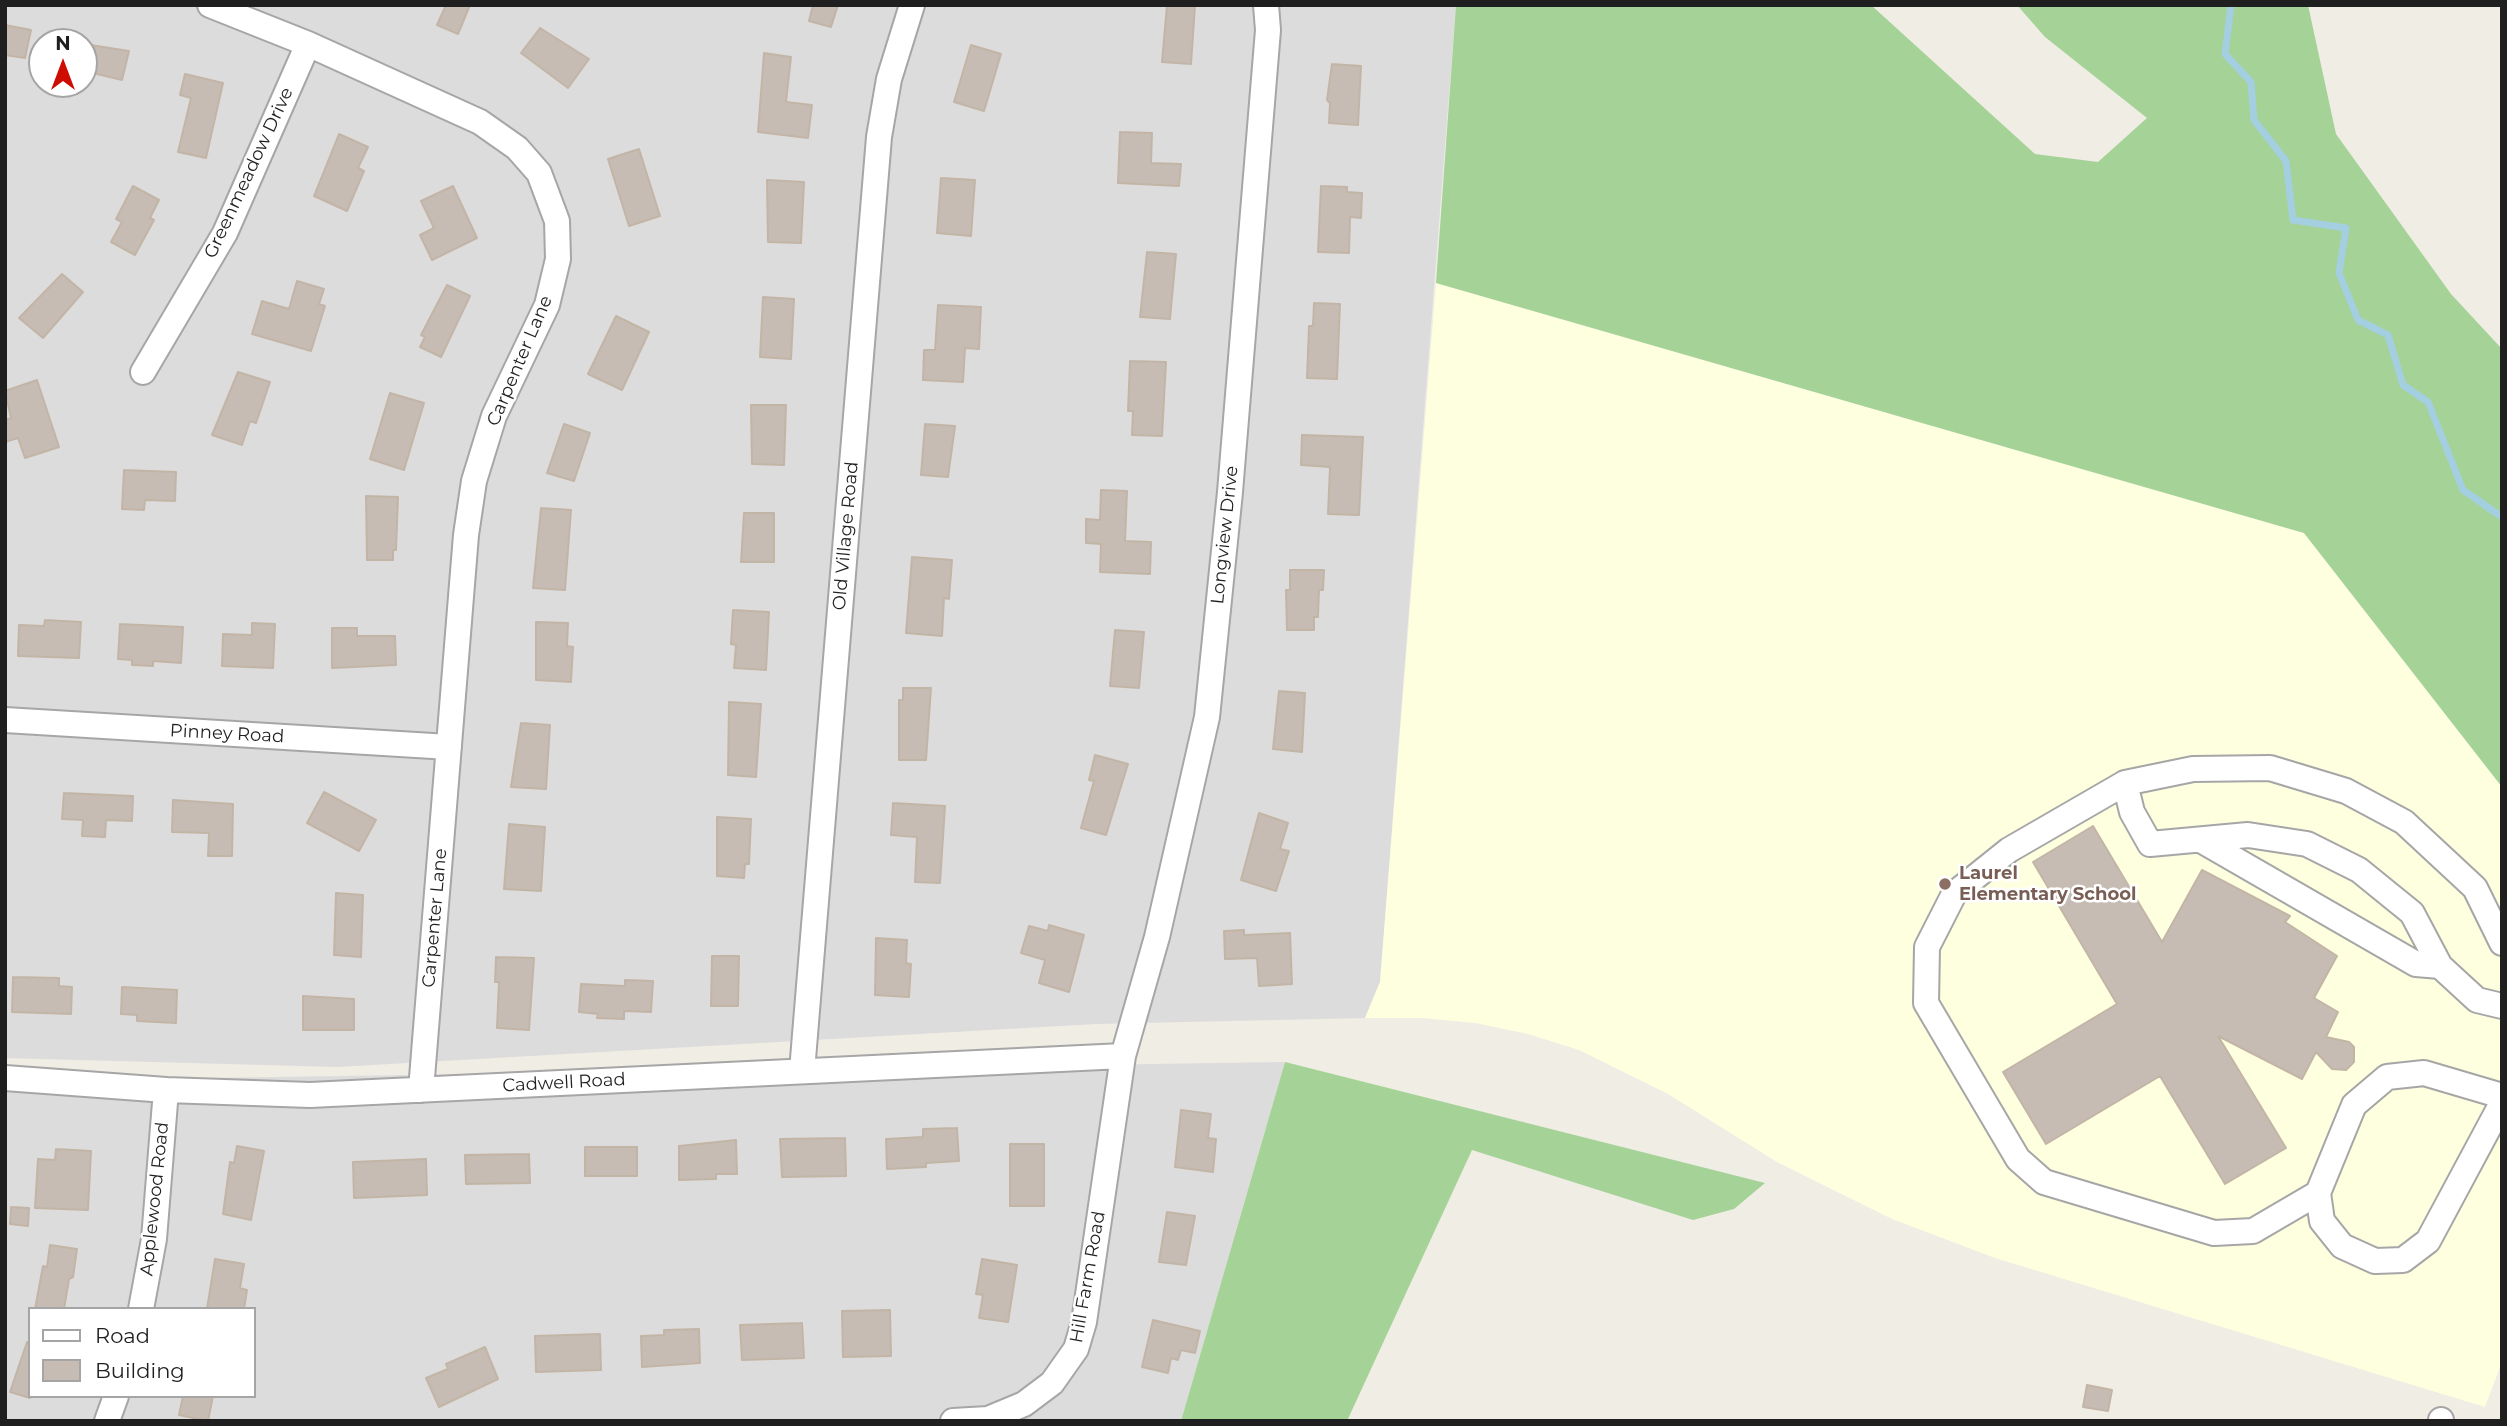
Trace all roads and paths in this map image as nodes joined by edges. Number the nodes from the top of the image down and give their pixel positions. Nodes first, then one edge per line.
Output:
1 (210, 5) edge
2 (912, 5) edge
3 (1266, 5) edge
4 (309, 44) junction
5 (143, 372) dead end
6 (5, 720) edge
7 (449, 747) junction
8 (2124, 783) junction
9 (2201, 839) junction
10 (2502, 943) edge
11 (2440, 966) junction
12 (2502, 1006) edge
13 (1124, 1056) junction
14 (802, 1071) junction
15 (5, 1078) edge
16 (166, 1090) junction
17 (421, 1090) junction
18 (2502, 1096) edge
19 (2502, 1103) edge
20 (2318, 1194) junction
21 (141, 1307) edge
22 (115, 1398) edge
23 (107, 1421) edge
24 (953, 1421) edge

1 - 4 street, Carpenter Lane
2 - 14 street, Old Village Road
3 - 13 street, Longview Drive
4 - 5 street, Greenmeadow Drive
4 - 7 street, Carpenter Lane
6 - 7 street, Pinney Road
7 - 17 street, Carpenter Lane
8 - 9 street
8 - 10 street
8 - 20 street
9 - 11 street
9 - 11 street
11 - 12 street
13 - 14 street, Cadwell Road
13 - 24 street, Hill Farm Road
14 - 17 street, Cadwell Road
15 - 16 street, Cadwell Road
16 - 17 street, Cadwell Road
16 - 21 street, Applewood Road
18 - 20 street
19 - 20 street
22 - 23 street

